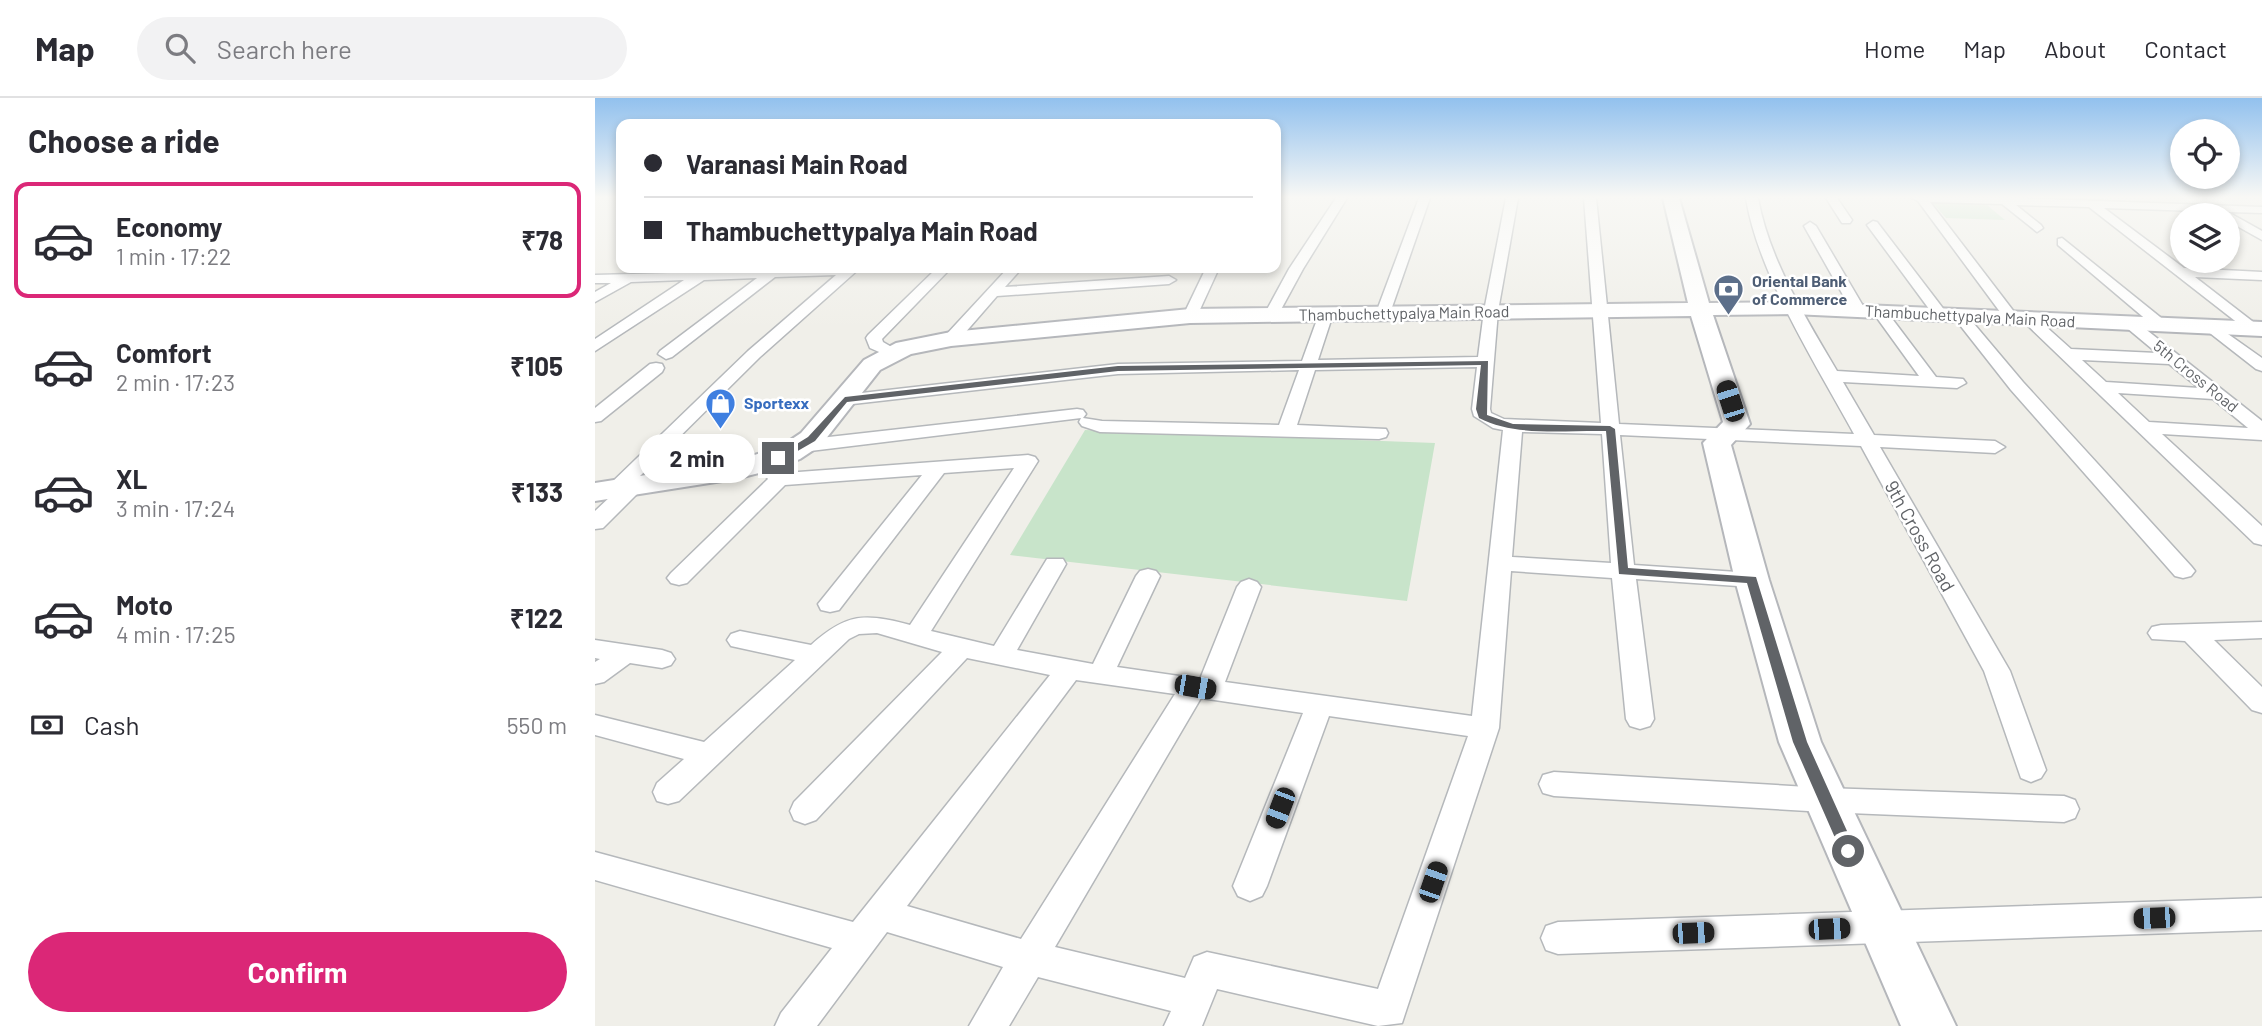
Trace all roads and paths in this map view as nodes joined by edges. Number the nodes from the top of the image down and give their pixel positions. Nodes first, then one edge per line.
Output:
1 (1314, 241) edge
2 (1409, 241) edge
3 (1504, 241) edge
4 (1594, 241) edge
5 (1682, 241) edge
6 (1764, 241) edge
7 (1821, 241) edge
8 (1888, 241) edge
9 (1956, 241) edge
10 (2140, 241) edge
11 (2062, 242) dead end
12 (2240, 264) edge
13 (2170, 265) edge
14 (772, 273) joint
15 (846, 273) edge
16 (939, 273) edge
17 (1011, 273) edge
18 (1077, 273) edge
19 (1210, 273) edge
20 (2180, 273) edge
21 (2195, 273) edge
22 (701, 275) junction
23 (1149, 275) edge
24 (2260, 277) edge
25 (629, 278) junction
26 (595, 279) edge
27 (1169, 280) dead end
28 (1071, 287) junction
29 (996, 292) junction
30 (595, 298) edge
31 (1793, 308) junction
32 (1700, 309) junction
33 (1600, 310) junction
34 (1869, 311) junction
35 (1491, 312) junction
36 (1383, 313) junction
37 (1271, 314) junction
38 (1326, 314) junction
39 (1949, 314) junction
40 (1191, 316) junction
41 (2019, 318) junction
42 (2129, 323) junction
43 (2160, 324) junction
44 (2211, 327) junction
45 (2257, 328) edge
46 (951, 339) junction
47 (595, 346) edge
48 (892, 352) junction
49 (2066, 354) junction
50 (2174, 359) junction
51 (661, 361) joint
52 (1485, 362) junction
53 (1309, 364) junction
54 (2261, 364) edge
55 (1833, 376) junction
56 (1931, 381) junction
57 (1957, 383) dead end
58 (2101, 387) junction
59 (2218, 394) junction
60 (845, 400) junction
61 (595, 417) edge
62 (1513, 426) junction
63 (2143, 427) junction
64 (1287, 429) junction
65 (1610, 429) junction
66 (2262, 432) edge
67 (1379, 433) dead end
68 (1729, 433) junction
69 (1869, 441) junction
70 (802, 446) junction
71 (1994, 447) dead end
72 (779, 468) junction
73 (938, 468) junction
74 (614, 489) edge
75 (595, 523) edge
76 (2262, 538) edge
77 (1500, 563) junction
78 (1055, 564) dead end
79 (1623, 571) junction
80 (2183, 571) dead end
81 (1147, 576) dead end
82 (679, 578) dead end
83 (1752, 580) junction
84 (1249, 587) dead end
85 (830, 604) dead end
86 (2262, 629) edge
87 (2191, 632) junction
88 (2161, 634) dead end
89 (915, 637) junction
90 (740, 640) dead end
91 (961, 648) junction
92 (595, 649) edge
93 (625, 654) junction
94 (814, 656) junction
95 (1001, 656) junction
96 (662, 659) dead end
97 (1069, 670) junction
98 (1101, 674) junction
99 (595, 676) edge
100 (1202, 688) junction
101 (2262, 703) edge
102 (1320, 705) junction
103 (1640, 719) dead end
104 (596, 724) edge
105 (1485, 728) junction
106 (708, 754) junction
107 (2031, 770) dead end
108 (1554, 784) dead end
109 (668, 792) dead end
110 (1825, 800) junction
111 (2064, 809) dead end
112 (805, 811) dead end
113 (595, 866) edge
114 (1250, 887) dead end
115 (2262, 914) edge
116 (869, 927) junction
117 (1883, 927) junction
118 (1558, 938) dead end
119 (1029, 958) junction
120 (1190, 1012) edge
121 (794, 1026) edge
122 (988, 1026) edge
123 (1929, 1026) edge

1 - 37 street
2 - 36 street
3 - 35 street
4 - 33 street
5 - 32 main road
6 - 31 street, 9th Cross Road
7 - 34 street
8 - 39 street
9 - 41 street
10 - 13 street
11 - 43 street
12 - 24 street
14 - 22 street
14 - 51 street
15 - 74 street
16 - 48 street
17 - 29 street
18 - 28 street
19 - 40 street
20 - 45 street
21 - 24 street
22 - 25 street
22 - 47 street
23 - 27 street
23 - 28 street
25 - 26 street
25 - 30 street
28 - 29 street
29 - 46 street
31 - 32 main road, Thambuchettypalya Main Road
31 - 34 main road, Thambuchettypalya Main Road
31 - 55 street, 9th Cross Road
32 - 33 main road, Thambuchettypalya Main Road
32 - 68 main road
33 - 35 main road, Thambuchettypalya Main Road
33 - 65 street
34 - 39 main road, Thambuchettypalya Main Road
34 - 56 street
35 - 36 main road, Thambuchettypalya Main Road
35 - 52 street
36 - 38 main road, Thambuchettypalya Main Road
37 - 38 main road, Thambuchettypalya Main Road
37 - 40 main road, Thambuchettypalya Main Road
38 - 53 street
39 - 41 main road, Thambuchettypalya Main Road
39 - 80 street
40 - 46 main road, Thambuchettypalya Main Road
41 - 42 main road, Thambuchettypalya Main Road
41 - 49 street
42 - 43 main road, Thambuchettypalya Main Road
42 - 50 street, 5th Cross Road
43 - 44 main road, Thambuchettypalya Main Road
44 - 45 main road, Thambuchettypalya Main Road
44 - 54 street
46 - 48 main road, Thambuchettypalya Main Road
48 - 60 main road, Thambuchettypalya Main Road
49 - 50 street
49 - 58 street
50 - 59 street, 5th Cross Road
51 - 61 street
52 - 53 street
52 - 62 street
53 - 60 street
53 - 64 street
55 - 56 street
55 - 69 street, 9th Cross Road
56 - 57 street
58 - 59 street
58 - 63 street
59 - 66 street, 5th Cross Road
60 - 70 main road, Thambuchettypalya Main Road
62 - 65 street
62 - 77 street
63 - 66 street
63 - 76 street
64 - 67 street
64 - 70 street
65 - 68 street
65 - 79 street
68 - 69 street
68 - 83 main road
69 - 71 street
69 - 107 street, 9th Cross Road
70 - 72 main road, Thambuchettypalya Main Road
72 - 73 street
72 - 74 main road, Thambuchettypalya Main Road
72 - 82 street
73 - 85 street
73 - 89 street
74 - 75 street
77 - 79 street
77 - 105 street
78 - 95 street
79 - 83 street
79 - 103 street
81 - 98 street
83 - 110 main road
84 - 100 street
86 - 87 street
87 - 88 street
87 - 101 street
89 - 91 street
89 - 94 street
90 - 94 street
91 - 95 street
91 - 112 street
92 - 93 street
93 - 96 street
93 - 99 street
94 - 106 street
95 - 97 street
97 - 98 street
97 - 116 street
98 - 100 street
100 - 102 street
100 - 119 street
102 - 105 street
102 - 114 street
104 - 106 street
105 - 120 street
106 - 109 street
108 - 110 street
110 - 111 street
110 - 117 main road
113 - 116 street
115 - 117 street
116 - 119 street
116 - 121 street
117 - 118 street
117 - 123 main road
119 - 120 street
119 - 122 street

